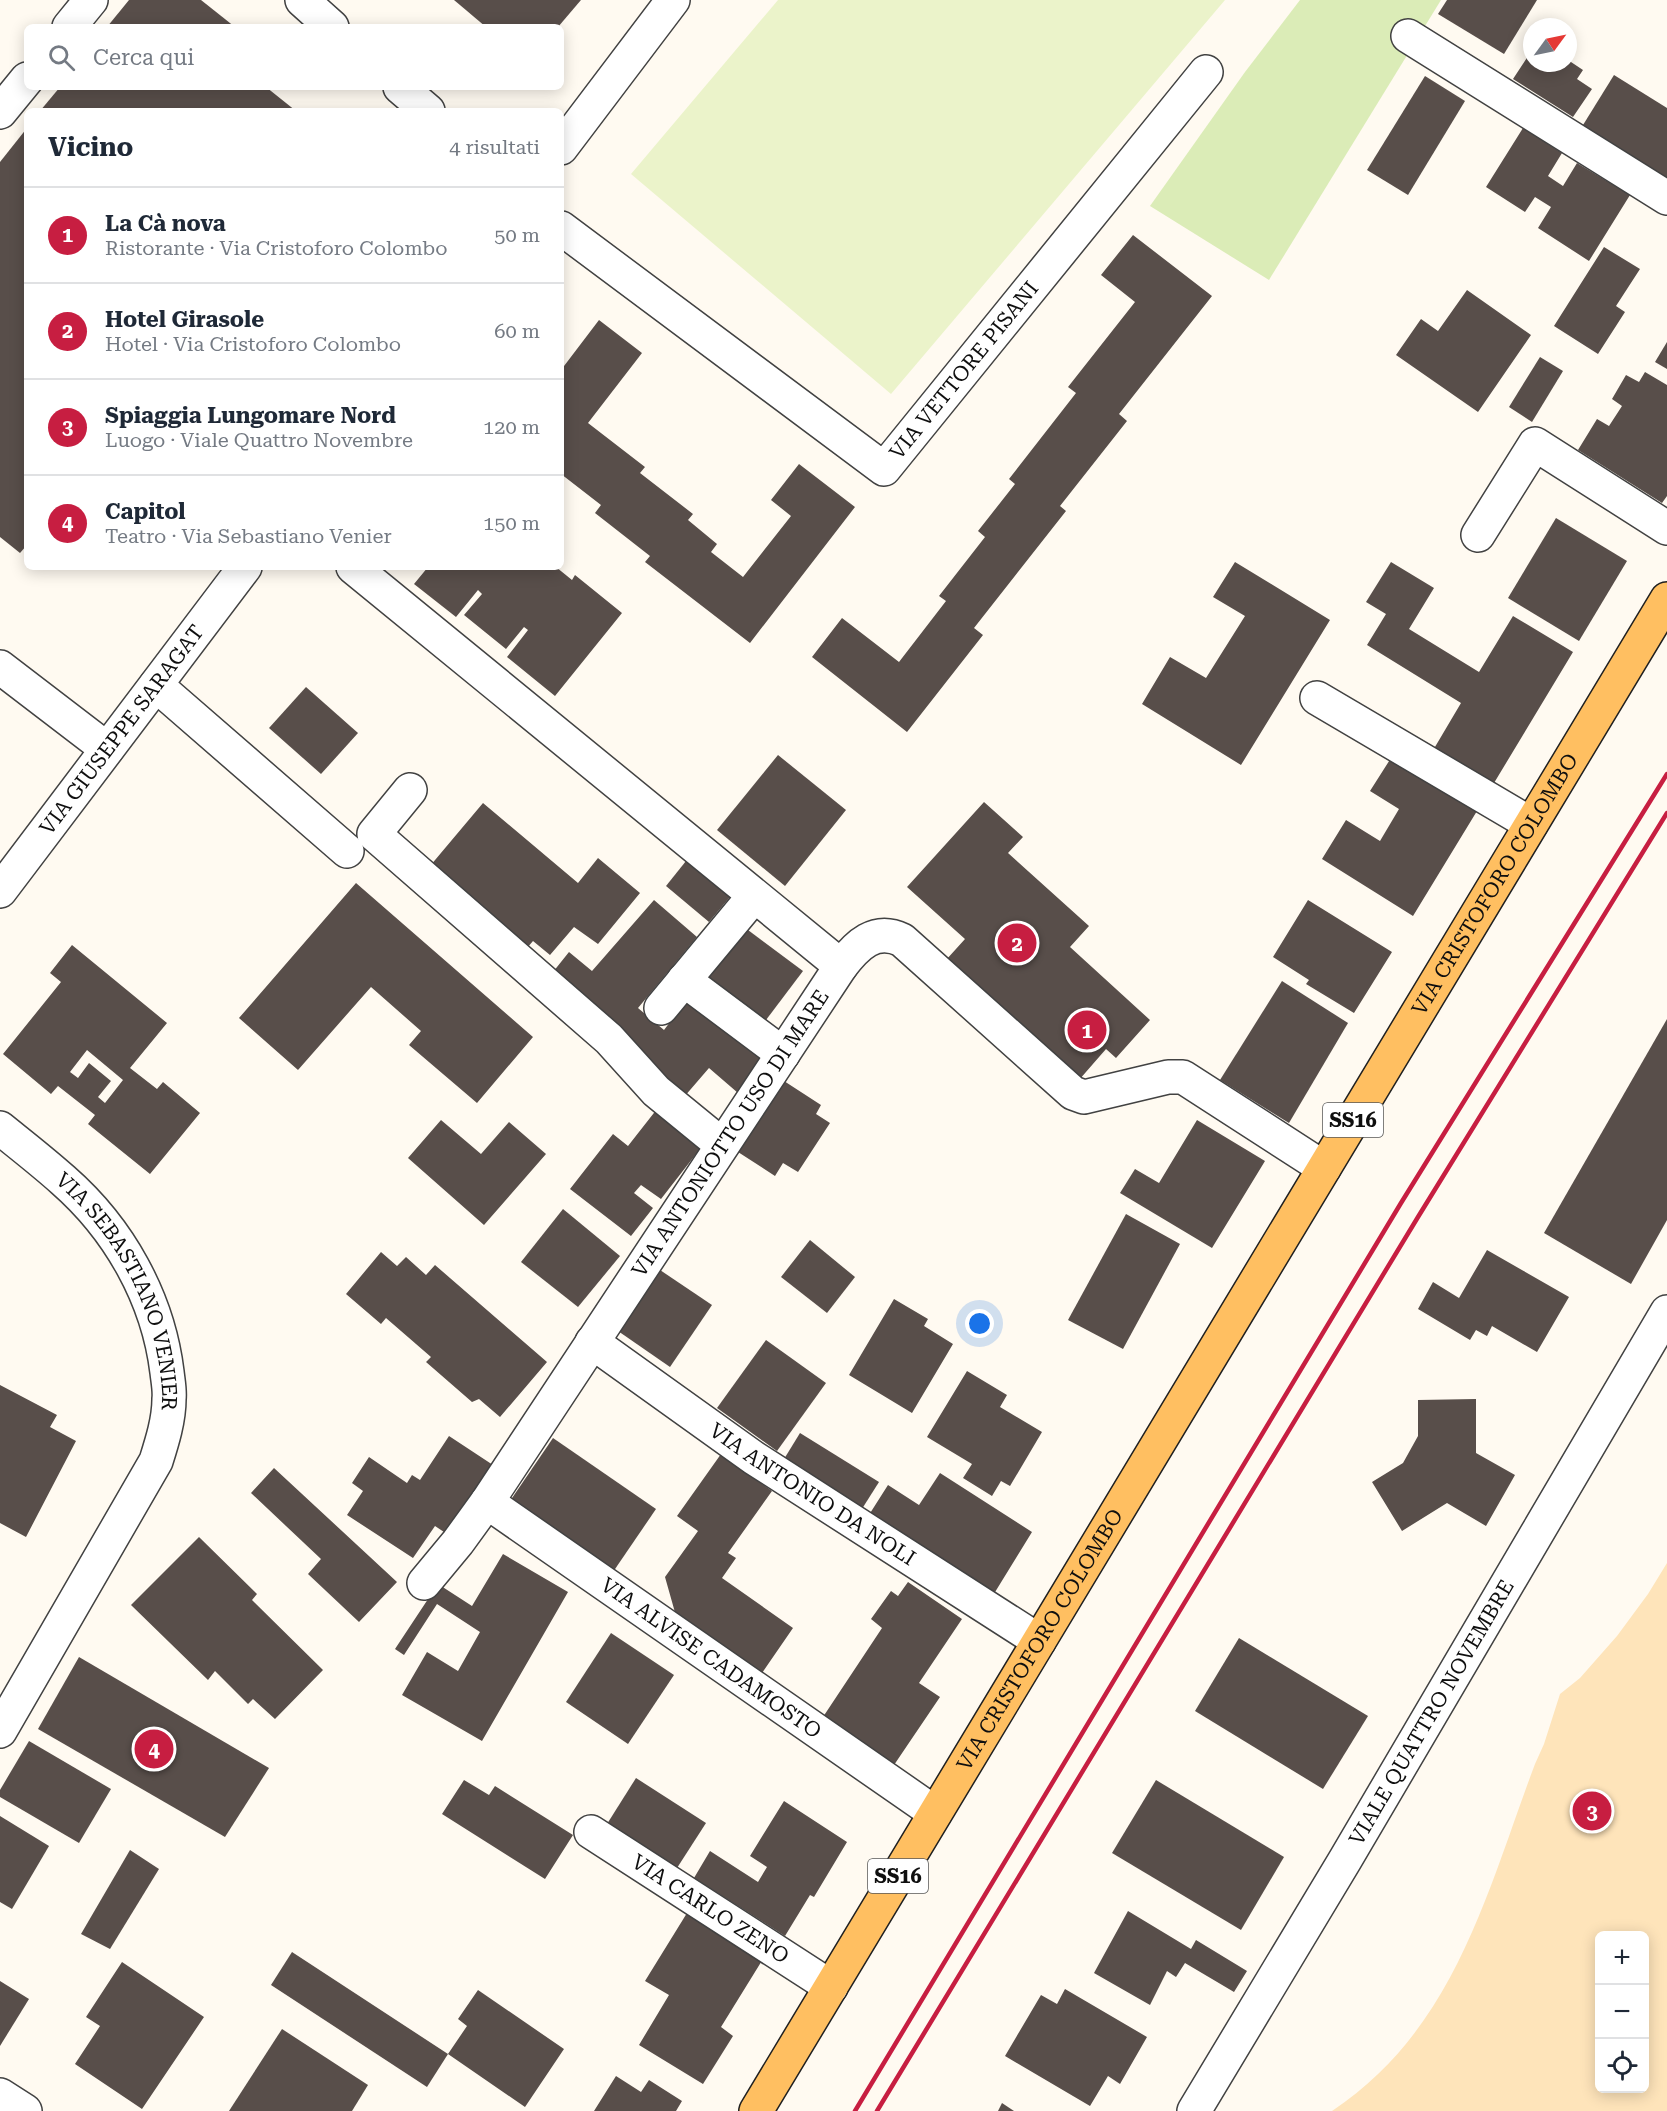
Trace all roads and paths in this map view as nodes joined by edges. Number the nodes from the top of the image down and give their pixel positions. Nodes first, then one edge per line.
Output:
1 (90, 0) edge
2 (302, 0) edge
3 (673, 0) edge
4 (71, 24) edge
5 (329, 24) edge
6 (1408, 36) dead end
7 (1206, 72) dead end
8 (24, 83) edge
9 (404, 90) edge
10 (424, 108) edge
11 (0, 112) edge
12 (564, 144) edge
13 (1667, 198) edge
14 (564, 230) edge
15 (1667, 528) edge
16 (1478, 535) dead end
17 (243, 570) edge
18 (357, 570) edge
19 (1667, 599) edge
20 (0, 667) edge
21 (156, 685) junction
22 (1317, 698) dead end
23 (107, 749) junction
24 (410, 790) dead end
25 (1531, 824) junction
26 (347, 850) dead end
27 (0, 891) edge
28 (754, 896) junction
29 (841, 966) junction
30 (684, 980) junction
31 (661, 1008) dead end
32 (783, 1054) junction
33 (0, 1128) edge
34 (722, 1145) junction
35 (1324, 1168) junction
36 (1667, 1312) edge
37 (592, 1342) junction
38 (487, 1502) junction
39 (424, 1583) dead end
40 (1039, 1641) junction
41 (0, 1731) edge
42 (935, 1813) junction
43 (591, 1832) dead end
44 (831, 1987) junction
45 (0, 2095) edge
46 (25, 2111) edge
47 (756, 2111) edge
48 (1194, 2111) edge

1 - 4 street
2 - 5 street
3 - 12 street
6 - 13 street
7 - 14 street, VIA VETTORE PISANI
8 - 11 street
9 - 10 street
15 - 16 street
17 - 21 street, VIA GIUSEPPE SARAGAT
18 - 28 street
19 - 25 main road, VIA CRISTOFORO COLOMBO / SS16
20 - 23 street
21 - 23 street, VIA GIUSEPPE SARAGAT
21 - 26 street
22 - 25 street
23 - 27 street, VIA GIUSEPPE SARAGAT
24 - 34 street
25 - 35 main road, VIA CRISTOFORO COLOMBO / SS16
28 - 29 street
28 - 30 street
29 - 32 street, VIA ANTONIOTTO USO DI MARE
29 - 35 street, VIA ANTONIOTTO USO DI MARE
30 - 31 street
30 - 32 street
32 - 34 street, VIA ANTONIOTTO USO DI MARE
33 - 41 street, VIA SEBASTIANO VENIER
34 - 37 street, VIA ANTONIOTTO USO DI MARE
35 - 40 main road, VIA CRISTOFORO COLOMBO / SS16
36 - 48 street, VIALE QUATTRO NOVEMBRE
37 - 38 street
37 - 40 street, VIA ANTONIO DA NOLI
38 - 39 street
38 - 42 street, VIA ALVISE CADAMOSTO
40 - 42 main road, VIA CRISTOFORO COLOMBO / SS16
42 - 44 main road, VIA CRISTOFORO COLOMBO / SS16
43 - 44 street, VIA CARLO ZENO
44 - 47 main road, VIA CRISTOFORO COLOMBO / SS16
45 - 46 street

